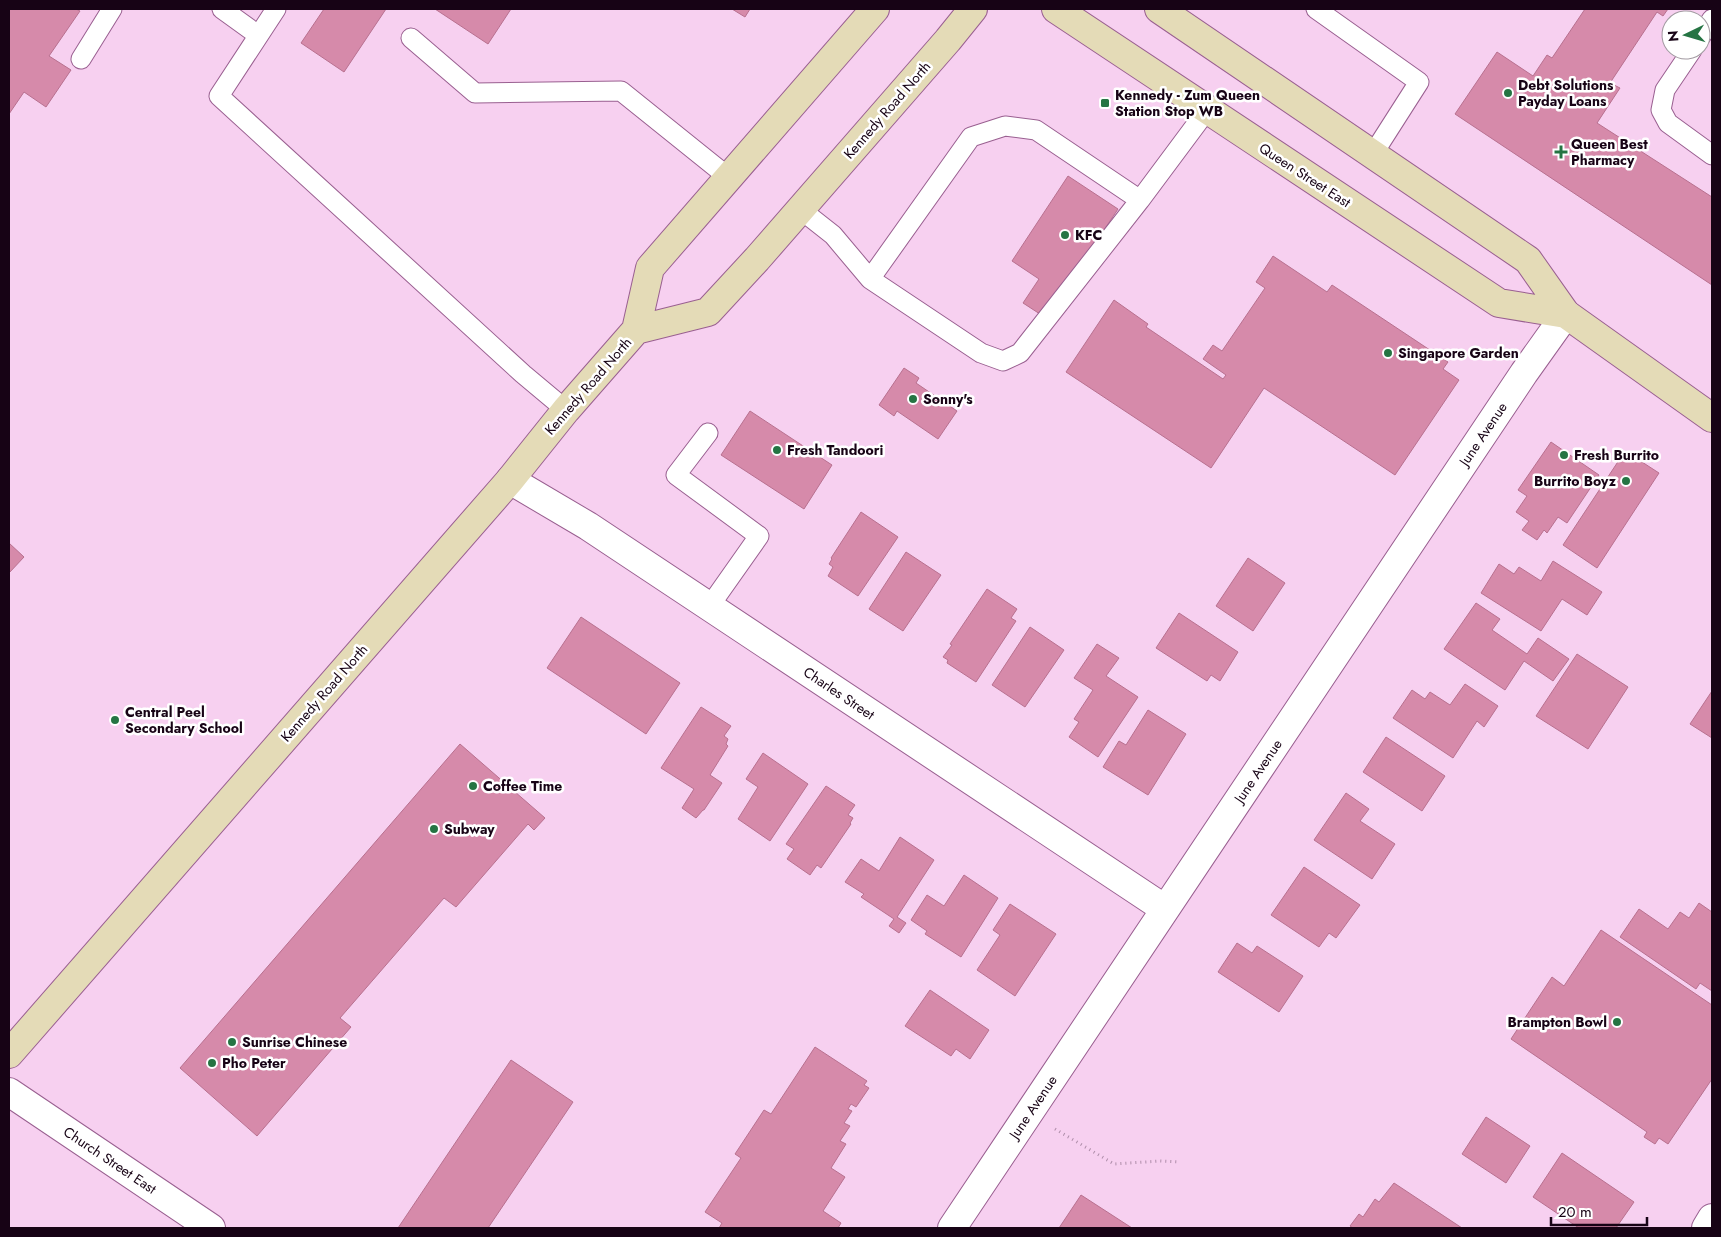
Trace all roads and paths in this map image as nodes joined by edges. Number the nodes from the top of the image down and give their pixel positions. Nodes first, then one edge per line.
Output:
1 (112, 9) edge
2 (222, 9) edge
3 (276, 9) edge
4 (875, 9) edge
5 (973, 9) edge
6 (1056, 9) edge
7 (1159, 9) edge
8 (1316, 9) edge
9 (258, 35) junction
10 (411, 38) dead end
11 (80, 59) dead end
12 (1685, 60) edge
13 (1207, 110) junction
14 (1373, 154) junction
15 (1712, 155) edge
16 (728, 177) junction
17 (1140, 200) junction
18 (800, 209) junction
19 (870, 279) junction
20 (1566, 314) junction
21 (636, 330) junction
22 (566, 410) junction
23 (1712, 418) edge
24 (708, 433) dead end
25 (510, 480) junction
26 (709, 607) junction
27 (1165, 909) junction
28 (9, 1054) edge
29 (9, 1092) edge
30 (1055, 1128) dead end
31 (1179, 1162) dead end
32 (1712, 1218) edge
33 (210, 1228) edge
34 (952, 1228) edge
35 (1706, 1228) edge

1 - 11 lane
2 - 9 lane
3 - 9 lane
4 - 16 main road, Kennedy Road North
5 - 18 main road, Kennedy Road North
6 - 13 main road, Queen Street East
7 - 14 main road, Queen Street East
8 - 14 lane
9 - 22 lane
10 - 16 lane
12 - 15 lane
13 - 17 lane
13 - 20 main road, Queen Street East
14 - 20 main road, Queen Street East
16 - 21 main road, Kennedy Road North
17 - 19 lane
17 - 19 lane
18 - 19 lane
18 - 21 main road, Kennedy Road North
20 - 23 main road, Queen Street East
20 - 27 street, June Avenue
21 - 22 main road, Kennedy Road North
22 - 25 main road, Kennedy Road North
24 - 26 lane
25 - 26 street, Charles Street
25 - 28 main road, Kennedy Road North
26 - 27 street, Charles Street
27 - 34 street, June Avenue
29 - 33 street, Church Street East
30 - 31 path
32 - 35 street

